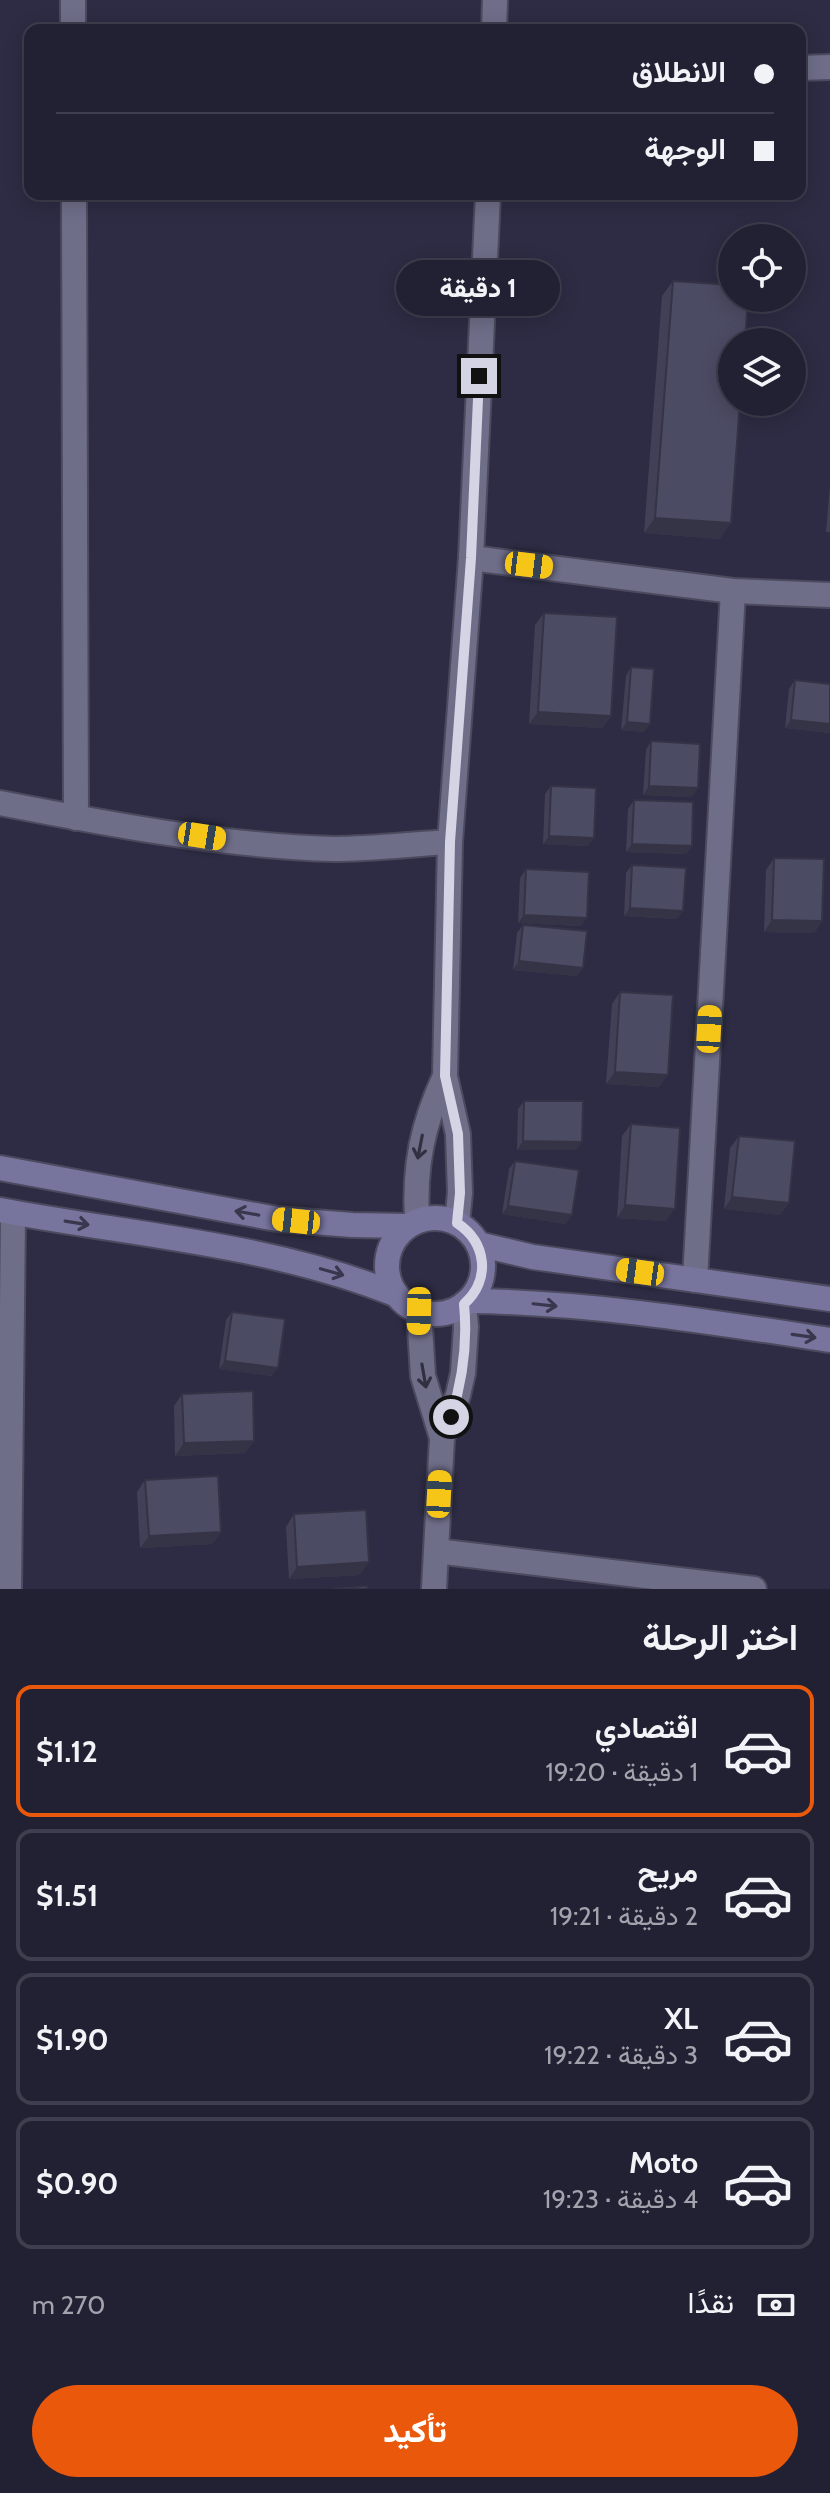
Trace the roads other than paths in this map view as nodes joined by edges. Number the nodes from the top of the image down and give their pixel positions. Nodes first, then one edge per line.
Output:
1 (73, 0) edge
2 (495, 0) edge
3 (73, 24) edge
4 (494, 24) edge
5 (830, 67) edge
6 (806, 68) edge
7 (74, 200) edge
8 (488, 200) edge
9 (471, 558) junction
10 (733, 591) junction
11 (830, 595) edge
12 (0, 803) edge
13 (76, 818) junction
14 (450, 842) junction
15 (445, 1076) junction
16 (0, 1168) edge
17 (6, 1212) edge
18 (457, 1223) junction
19 (413, 1224) junction
20 (478, 1244) junction
21 (695, 1280) junction
22 (397, 1295) junction
23 (830, 1299) edge
24 (466, 1303) junction
25 (419, 1311) junction
26 (830, 1340) edge
27 (442, 1438) junction
28 (436, 1551) junction
29 (5, 1558) edge
30 (9, 1589) edge
31 (434, 1589) edge
32 (754, 1589) edge

1 - 3 street
2 - 4 street
5 - 6 street
7 - 13 street
8 - 9 street
9 - 10 street
9 - 14 street
10 - 11 street
10 - 21 street
12 - 13 street
13 - 14 street
14 - 15 street
15 - 18 street
15 -> 19 street
19 -> 16 street
17 -> 22 street
17 - 29 street
18 - 19 street
18 - 20 street
19 - 22 street
20 - 21 street
20 - 24 street
21 - 23 street
22 - 25 street
24 - 25 street
24 -> 26 street
24 - 27 street
25 -> 27 street
27 - 28 street
28 - 31 street
28 - 32 street
29 - 30 street

